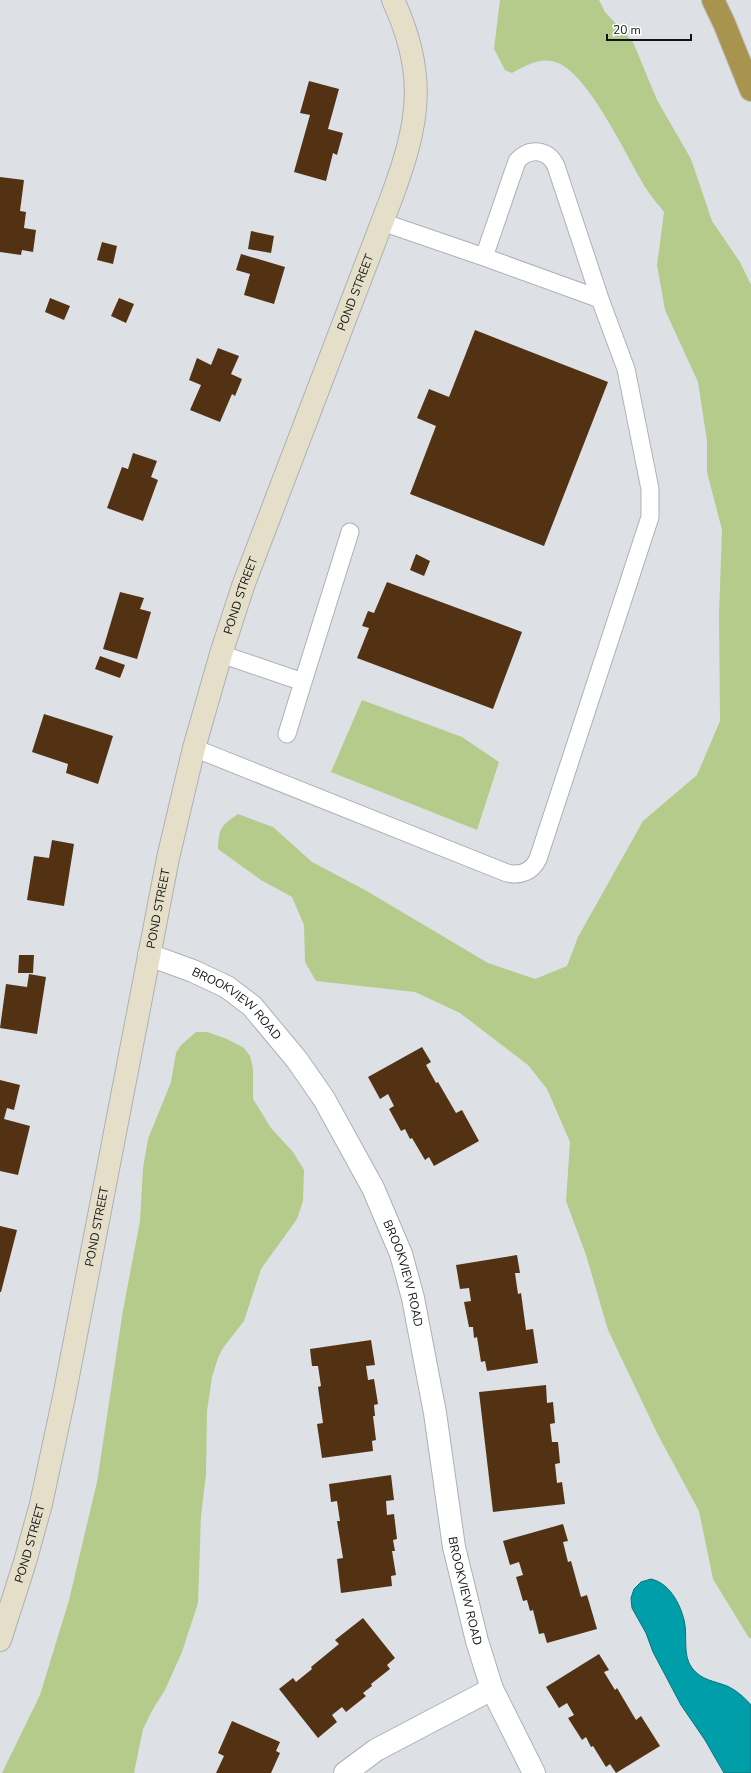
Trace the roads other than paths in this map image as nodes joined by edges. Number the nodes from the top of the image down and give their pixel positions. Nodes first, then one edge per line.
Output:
1 (393, 0) edge
2 (713, 0) edge
3 (751, 90) edge
4 (382, 222) junction
5 (484, 257) junction
6 (600, 299) junction
7 (350, 532) dead end
8 (221, 654) junction
9 (303, 682) junction
10 (287, 734) dead end
11 (194, 748) junction
12 (149, 955) junction
13 (0, 1640) edge
14 (492, 1689) junction
15 (345, 1773) edge
16 (534, 1773) edge

1 - 4 main road, POND STREET
2 - 3 highway
4 - 5 lane
4 - 8 main road, POND STREET
5 - 6 lane
5 - 6 lane
6 - 11 lane
7 - 9 lane
8 - 9 lane
8 - 11 main road, POND STREET
9 - 10 lane
11 - 12 main road, POND STREET
12 - 13 main road, POND STREET
12 - 14 street, BROOKVIEW ROAD
14 - 15 street
14 - 16 street, BROOKVIEW ROAD

